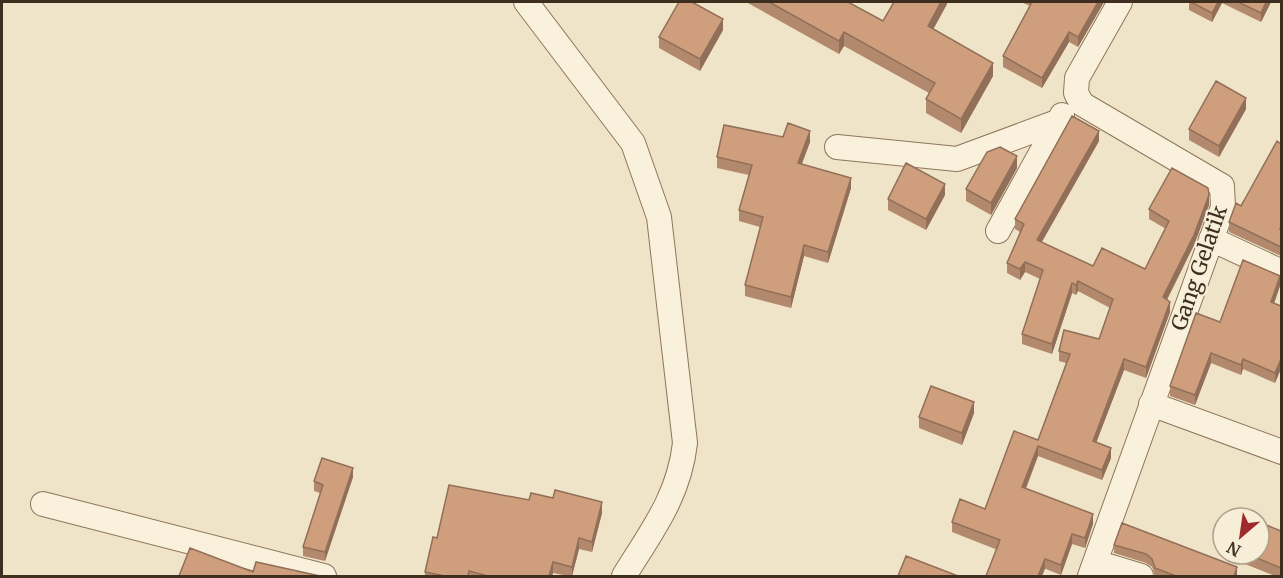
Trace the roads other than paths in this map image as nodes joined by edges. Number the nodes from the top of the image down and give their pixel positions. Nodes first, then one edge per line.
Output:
1 (526, 2) edge
2 (1120, 2) edge
3 (1076, 93) junction
4 (1057, 122) junction
5 (837, 147) dead end
6 (998, 231) dead end
7 (1211, 239) junction
8 (1281, 272) edge
9 (1151, 404) junction
10 (1281, 452) edge
11 (43, 504) dead end
12 (1092, 569) edge
13 (324, 576) edge
14 (624, 576) edge
15 (1141, 576) edge

1 - 14 street
2 - 3 street
3 - 4 street
3 - 7 street, Gang Gelatik
4 - 5 street
4 - 6 street
7 - 8 street
7 - 9 street, Gang Gelatik
9 - 10 street
9 - 12 street, Gang Gelatik
11 - 13 street
12 - 15 street

